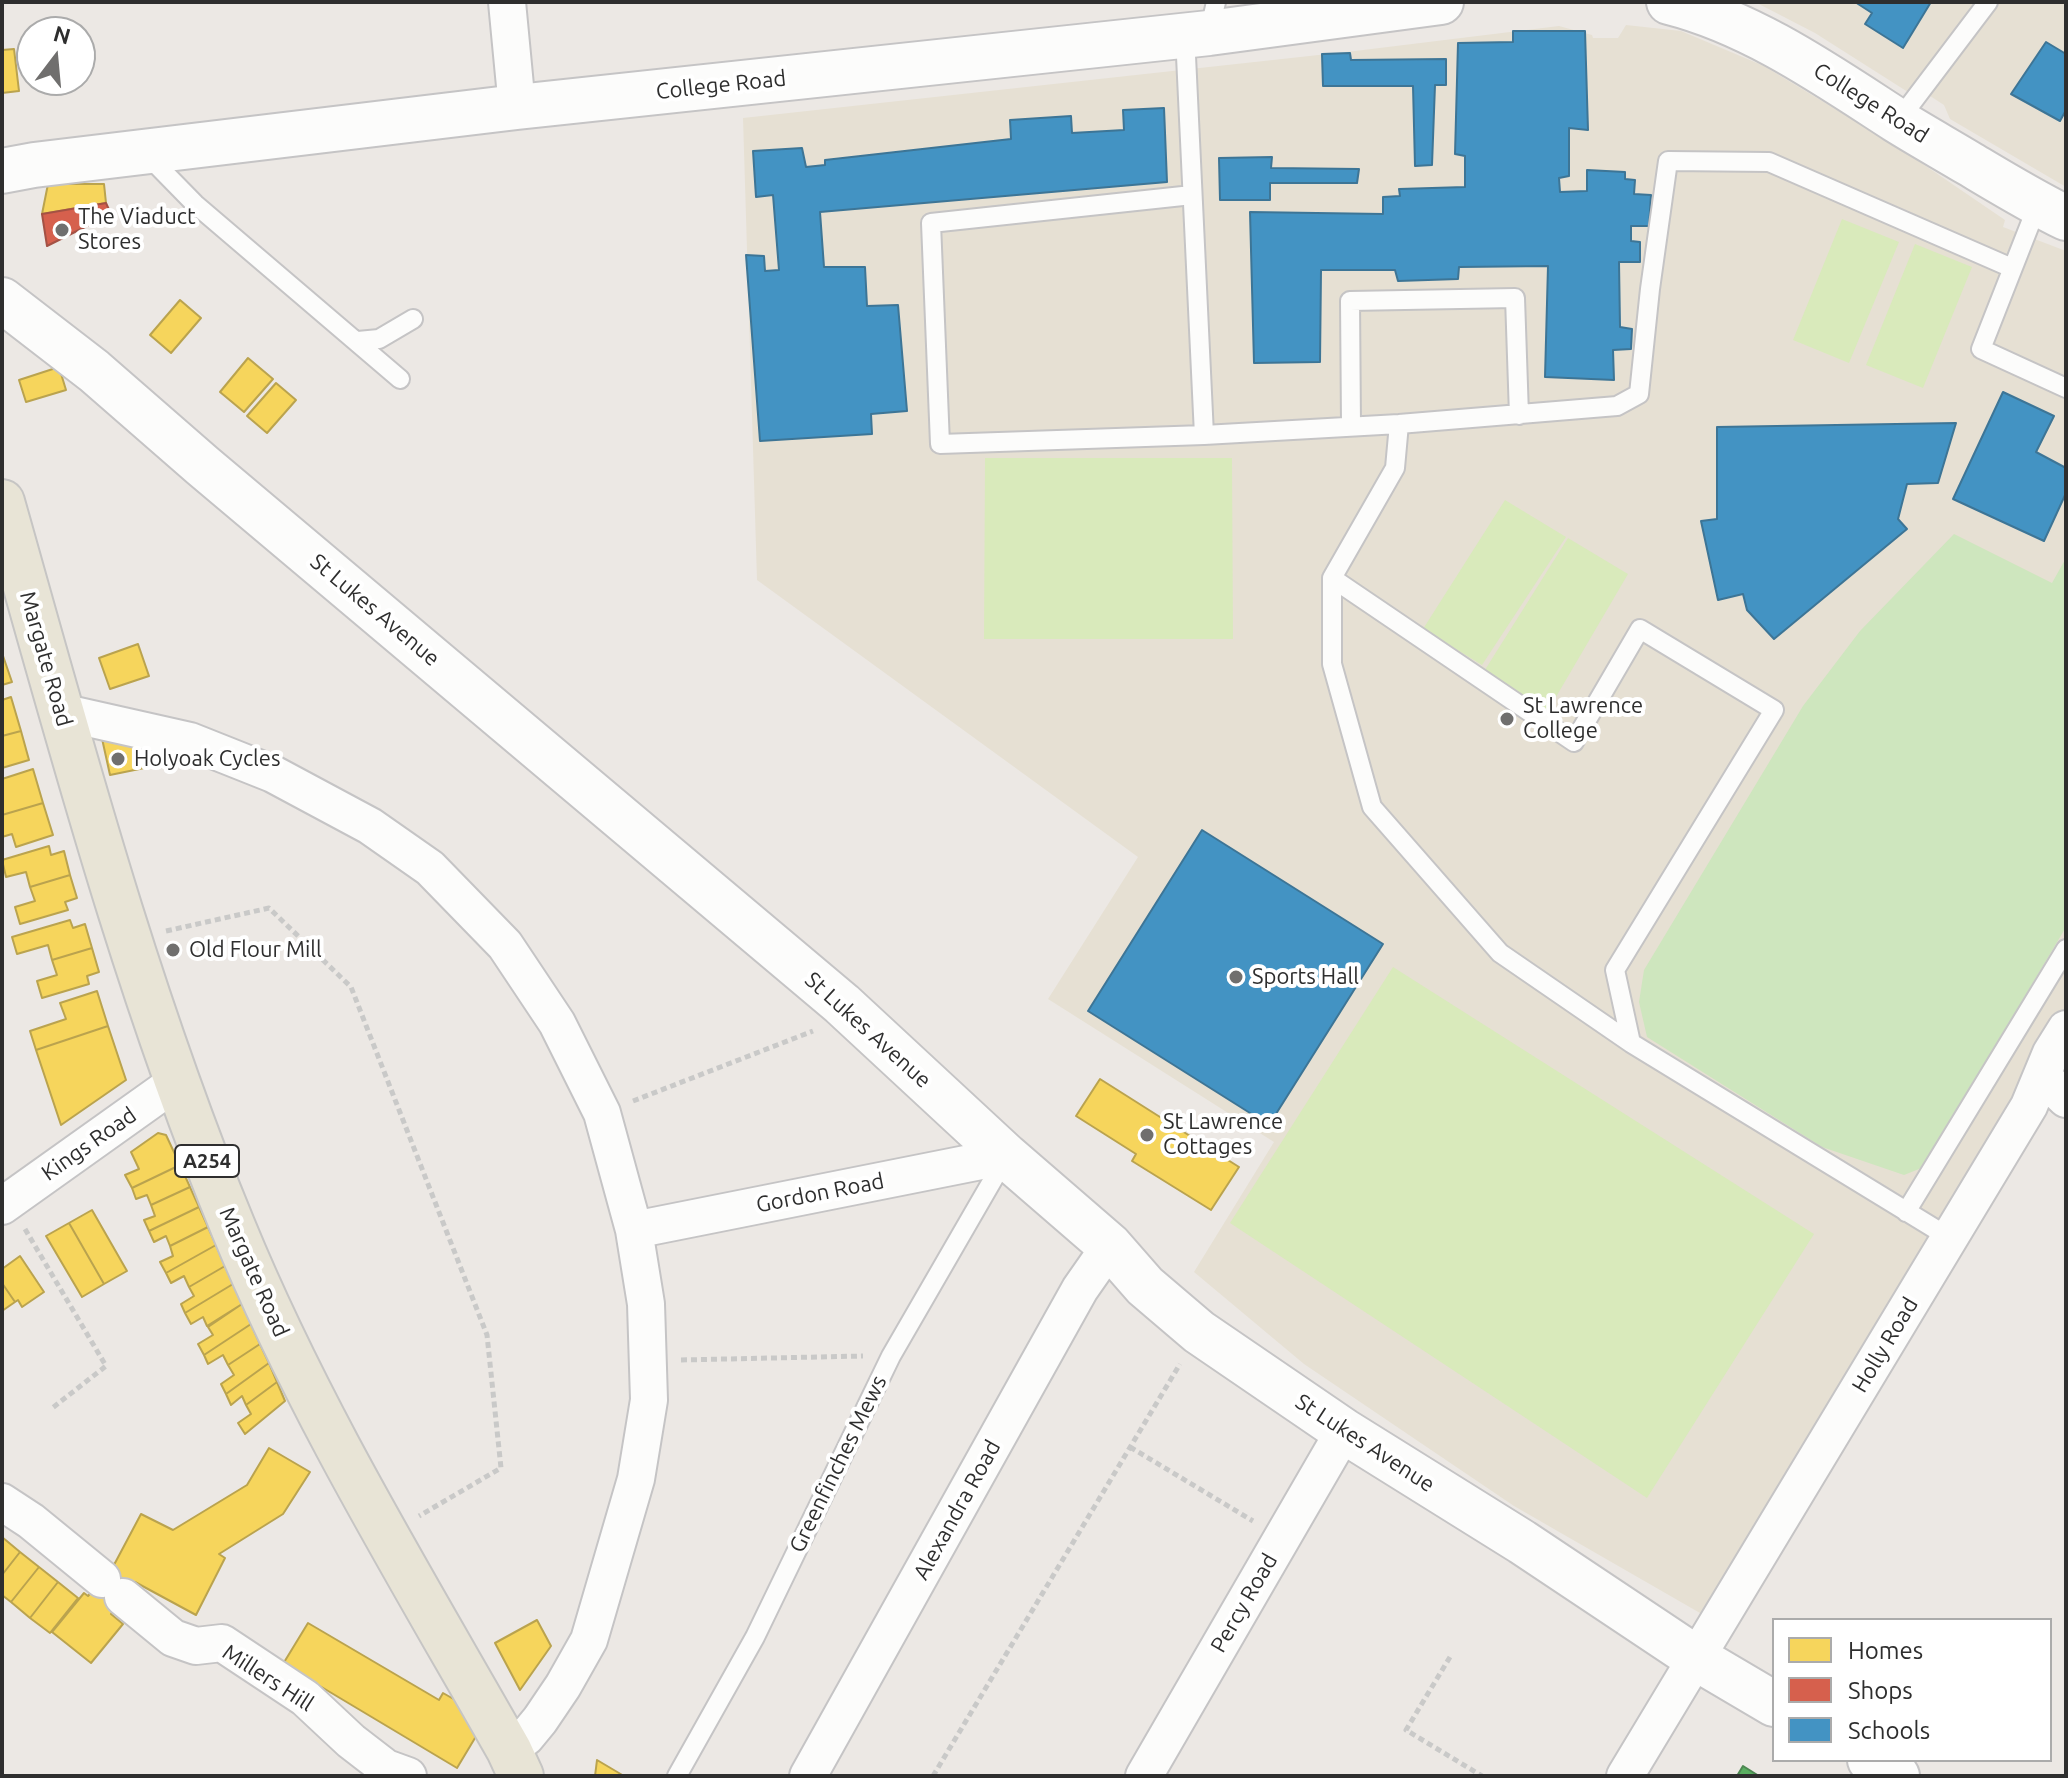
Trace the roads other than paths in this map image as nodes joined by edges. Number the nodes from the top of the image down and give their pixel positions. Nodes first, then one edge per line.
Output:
1 (507, 2) edge
2 (1441, 2) edge
3 (1669, 2) edge
4 (1988, 2) edge
5 (1203, 23) edge
6 (517, 107) junction
7 (1898, 121) junction
8 (146, 153) junction
9 (2, 171) edge
10 (1192, 195) junction
11 (2052, 211) edge
12 (2012, 268) junction
13 (2, 300) edge
14 (413, 319) dead end
15 (358, 341) junction
16 (400, 379) dead end
17 (2066, 388) edge
18 (1519, 415) junction
19 (1399, 424) junction
20 (1351, 425) junction
21 (1204, 435) junction
22 (2, 502) edge
23 (1332, 578) junction
24 (61, 712) junction
25 (2066, 949) edge
26 (2066, 1029) edge
27 (1631, 1043) junction
28 (176, 1082) junction
29 (2054, 1088) edge
30 (1006, 1156) junction
31 (4, 1204) edge
32 (1906, 1212) junction
33 (634, 1230) junction
34 (1950, 1238) junction
35 (1110, 1246) junction
36 (1344, 1431) junction
37 (2, 1502) edge
38 (1696, 1658) junction
39 (1772, 1703) edge
40 (1873, 1762) edge
41 (515, 1763) edge
42 (408, 1776) edge
43 (677, 1776) edge
44 (808, 1776) edge
45 (1144, 1776) edge
46 (1625, 1776) edge
47 (1897, 1776) edge

1 - 6 street
2 - 5 street, College Road
3 - 7 street, College Road
4 - 7 lane
5 - 6 street, College Road
5 - 10 lane
6 - 8 street, College Road
7 - 11 street, College Road
8 - 9 street, College Road
8 - 15 lane
10 - 21 lane
10 - 21 lane
11 - 12 lane
12 - 17 lane
12 - 18 lane
13 - 30 street, St Lukes Avenue
14 - 15 lane
15 - 16 lane
18 - 19 lane
18 - 20 lane
19 - 20 lane
19 - 23 lane
20 - 21 lane
22 - 24 main road, Margate Road / A254
23 - 27 lane
23 - 27 lane
24 - 28 main road, Margate Road / A254
24 - 33 street
25 - 32 lane
26 - 29 street, Holly Road
27 - 32 lane
28 - 31 street, Kings Road
28 - 41 main road, Margate Road / A254
29 - 34 street, Holly Road
30 - 33 street, Gordon Road
30 - 35 street, St Lukes Avenue
30 - 43 lane, Greenfinches Mews
32 - 34 lane
33 - 41 street
34 - 38 street, Holly Road
35 - 36 street, St Lukes Avenue
35 - 44 street, Alexandra Road
36 - 38 street, St Lukes Avenue
36 - 45 street, Percy Road
37 - 42 street, Millers Hill
38 - 39 street, St Lukes Avenue
38 - 46 street, Holly Road
40 - 47 street

